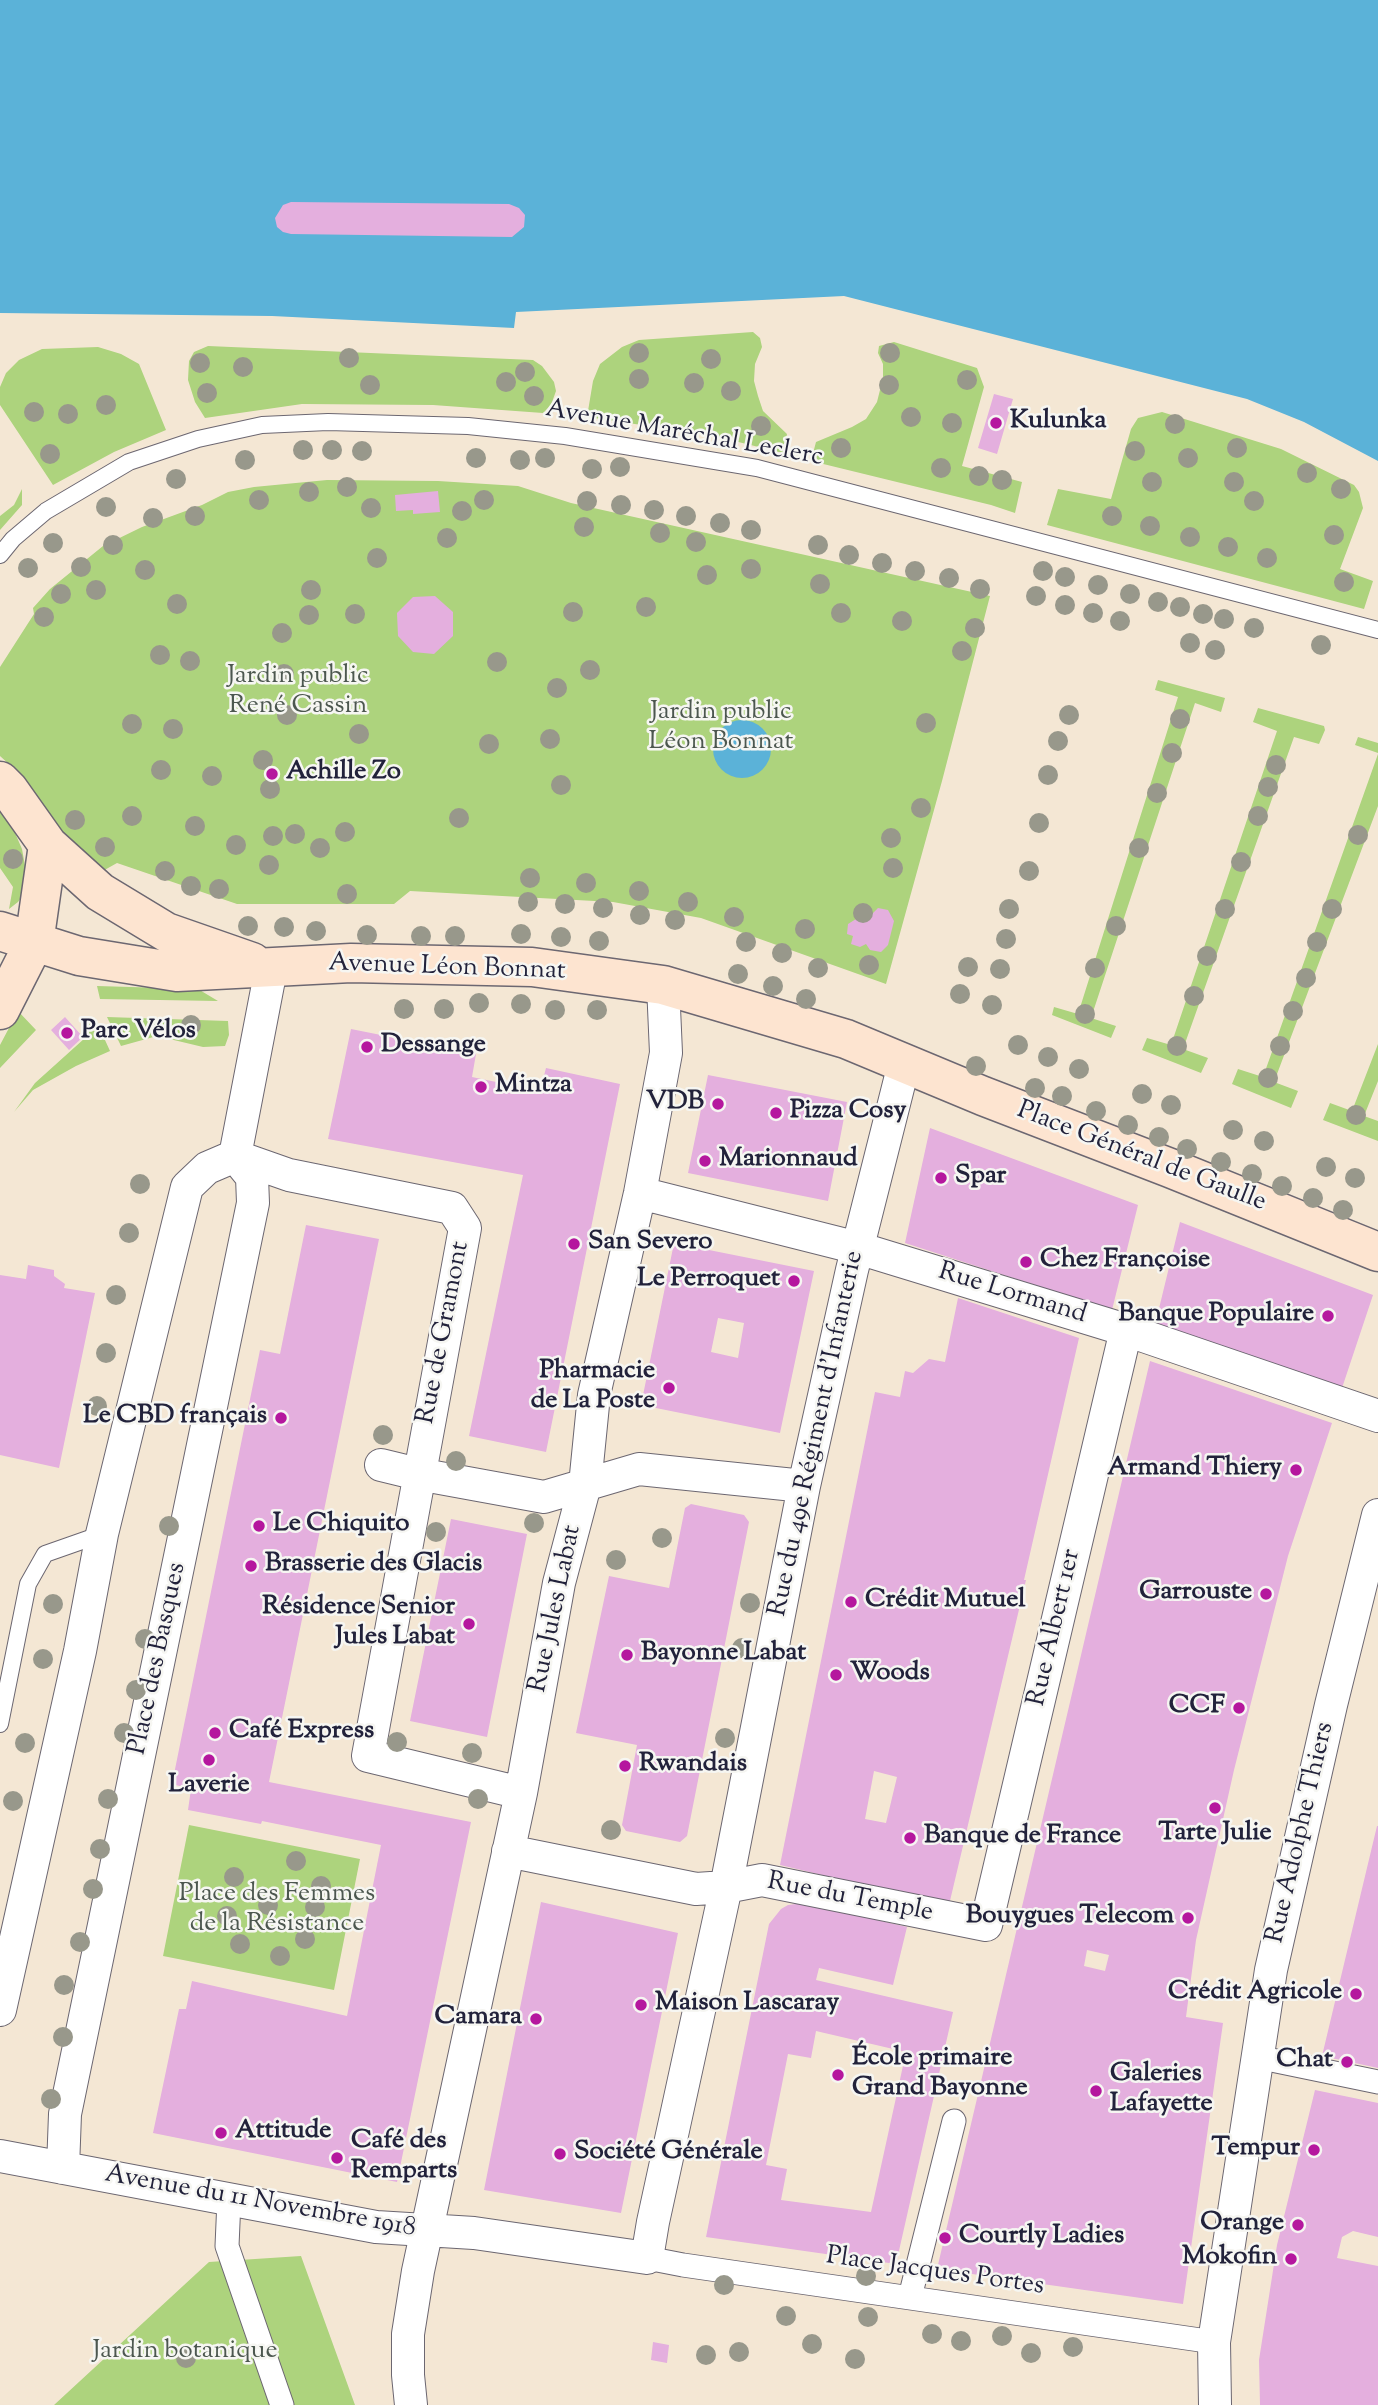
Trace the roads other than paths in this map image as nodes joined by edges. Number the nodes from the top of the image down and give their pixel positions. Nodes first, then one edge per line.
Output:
1 (0, 555) edge
2 (1378, 630) edge
3 (0, 781) edge
4 (48, 845) junction
5 (17, 937) edge
6 (271, 969) junction
7 (663, 985) junction
8 (0, 1010) edge
9 (904, 1064) junction
10 (235, 1156) junction
11 (640, 1194) junction
12 (858, 1248) junction
13 (1378, 1252) edge
14 (1126, 1331) junction
15 (1378, 1416) edge
16 (381, 1465) dead end
17 (418, 1474) junction
18 (585, 1485) junction
19 (804, 1486) junction
20 (1378, 1514) edge
21 (102, 1534) junction
22 (0, 1724) edge
23 (521, 1793) junction
24 (508, 1851) junction
25 (726, 1887) junction
26 (986, 1925) joint
27 (0, 2010) edge
28 (1257, 2057) junction
29 (1378, 2082) edge
30 (954, 2121) dead end
31 (0, 2155) edge
32 (63, 2168) junction
33 (229, 2200) junction
34 (426, 2232) junction
35 (647, 2258) junction
36 (911, 2297) junction
37 (1214, 2342) junction
38 (282, 2405) edge
39 (411, 2405) edge
40 (1215, 2405) edge

1 - 2 lane, Avenue Maréchal Leclerc
3 - 4 main road, Avenue Léon Bonnat
4 - 5 main road
4 - 6 main road, Avenue Léon Bonnat
5 - 6 main road, Avenue Léon Bonnat
5 - 8 main road
6 - 7 main road, Avenue Léon Bonnat
6 - 10 street
7 - 9 main road, Avenue Léon Bonnat
7 - 11 street, Rue Jules Labat
9 - 12 street, Rue du 49e Régiment d'Infanterie
9 - 13 main road, Place Général de Gaulle
10 - 17 street, Rue de Gramont
10 - 21 street
10 - 32 street, Place des Basques
11 - 12 street, Rue Lormand
11 - 18 street, Rue Jules Labat
12 - 14 street, Rue Lormand
12 - 19 street, Rue du 49e Régiment d'Infanterie
14 - 15 street, Rue Lormand
14 - 26 street, Rue Albert 1er
16 - 17 street
17 - 18 street
17 - 23 street, Rue de Gramont
18 - 19 street
18 - 23 street, Rue Jules Labat
19 - 25 street, Rue du 49e Régiment d'Infanterie
20 - 28 street, Rue Adolphe Thiers
21 - 22 lane
21 - 27 street
23 - 24 street, Rue Jules Labat
24 - 25 street, Rue du Temple
24 - 34 street, Rue Jules Labat
25 - 26 street, Rue du Temple
25 - 35 street, Rue du 49e Régiment d'Infanterie
28 - 29 street
28 - 37 street, Rue Adolphe Thiers
30 - 36 street
31 - 32 street, Avenue du 11 Novembre 1918
32 - 33 street, Avenue du 11 Novembre 1918
33 - 34 street, Avenue du 11 Novembre 1918
33 - 38 street
34 - 35 street, Avenue du 11 Novembre 1918
34 - 39 street, Rue Jules Labat
35 - 36 street, Place Jacques Portes
36 - 37 street, Place Jacques Portes
37 - 40 street, Rue Adolphe Thiers

